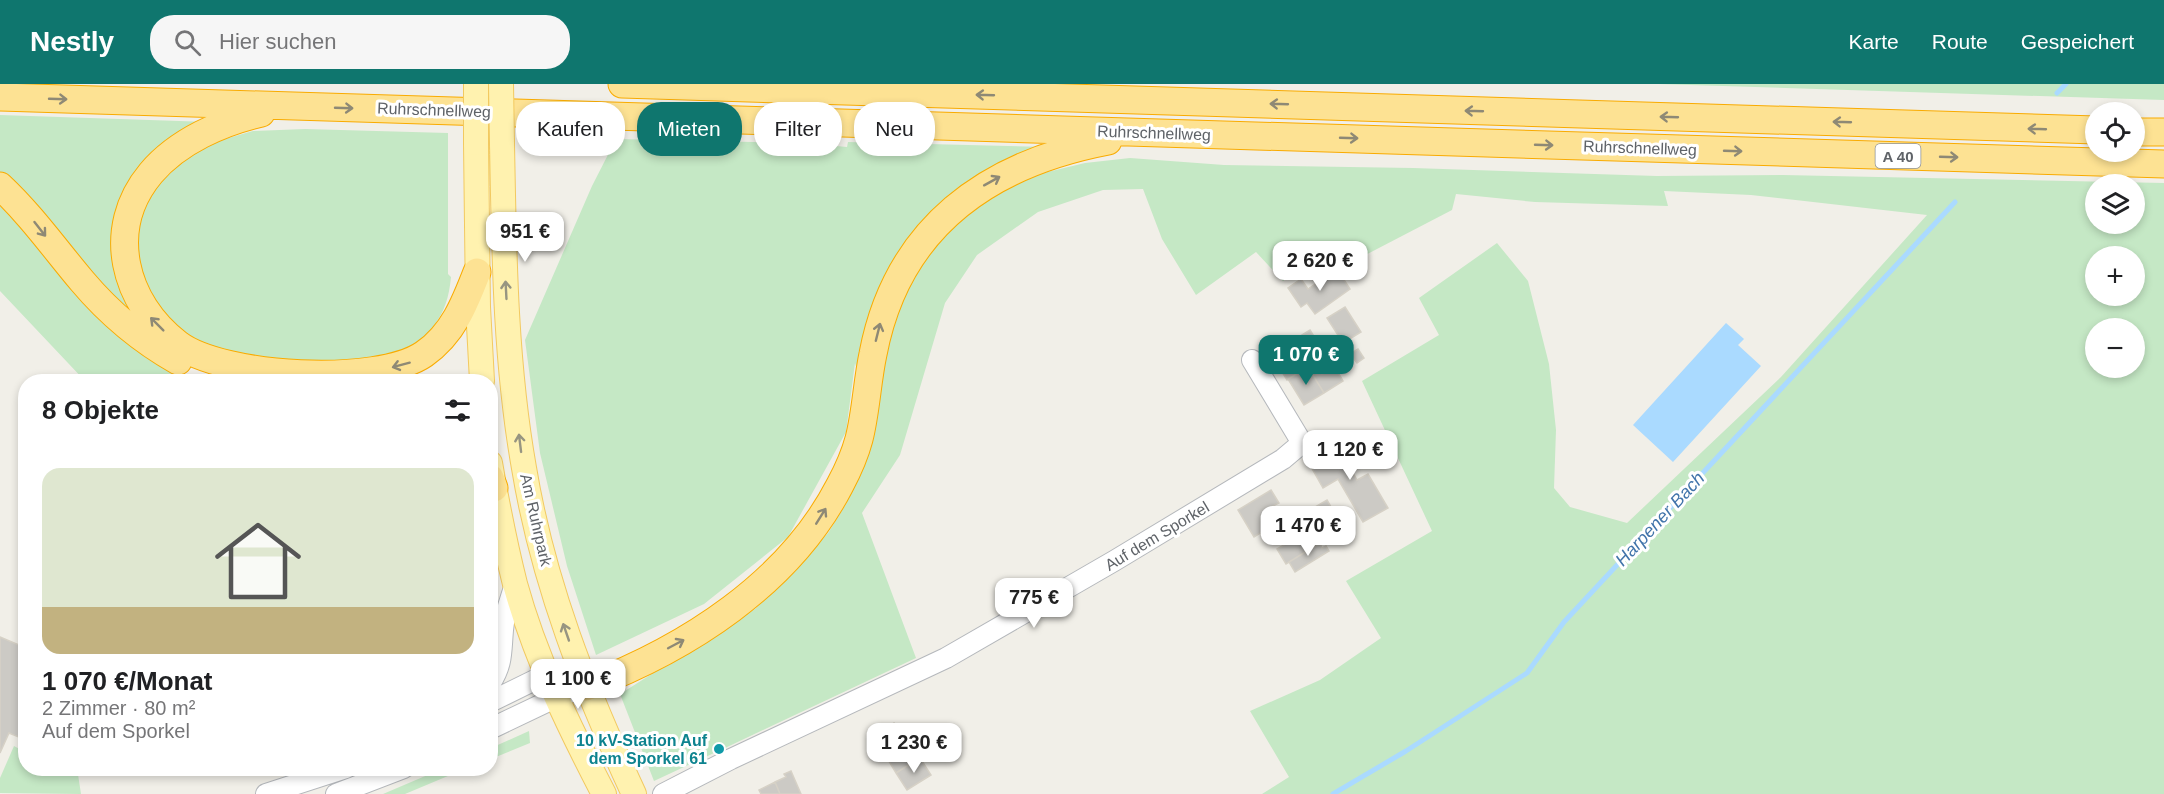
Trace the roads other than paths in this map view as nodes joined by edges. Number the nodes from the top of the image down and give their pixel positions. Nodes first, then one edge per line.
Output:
1 (476, 84) edge
2 (501, 84) edge
3 (622, 84) edge
4 (1101, 84) edge
5 (0, 97) edge
6 (1212, 102) junction
7 (312, 107) junction
8 (2085, 130) edge
9 (2145, 132) edge
10 (2164, 132) edge
11 (1208, 134) junction
12 (2164, 164) edge
13 (0, 186) edge
14 (477, 272) junction
15 (509, 348) junction
16 (1252, 360) dead end
17 (211, 374) edge
18 (484, 374) edge
19 (493, 374) edge
20 (498, 504) edge
21 (515, 584) junction
22 (498, 668) edge
23 (548, 674) junction
24 (586, 687) junction
25 (557, 697) junction
26 (498, 698) edge
27 (498, 725) edge
28 (321, 776) edge
29 (383, 776) edge
30 (266, 794) edge
31 (336, 794) edge
32 (604, 794) edge
33 (634, 794) edge
34 (663, 794) edge

1 - 14 main road, bridge
15 -> 2 main road, Am Ruhrpark, bridge
6 -> 3 highway, Ruhrschnellweg / A 40
4 - 6 highway
5 -> 7 highway, Ruhrschnellweg / A 40
8 -> 6 highway, Ruhrschnellweg / A 40
7 -> 11 highway, Ruhrschnellweg / A 40
14 -> 7 highway
9 - 10 highway
11 -> 12 highway, Ruhrschnellweg / A 40
24 -> 11 highway
13 -> 17 highway
14 - 18 main road
15 - 19 main road
24 -> 15 main road, Am Ruhrpark
16 - 34 street, Auf dem Sporkel
20 - 21 main road, Am Ruhrpark
21 - 22 street
21 - 23 main road, Am Ruhrpark
23 - 24 street
23 - 25 main road, Am Ruhrpark
23 - 26 street
24 - 25 street
24 - 33 main road, Am Ruhrpark
25 - 27 street
25 - 32 main road, Am Ruhrpark
28 - 30 street
29 - 31 street

